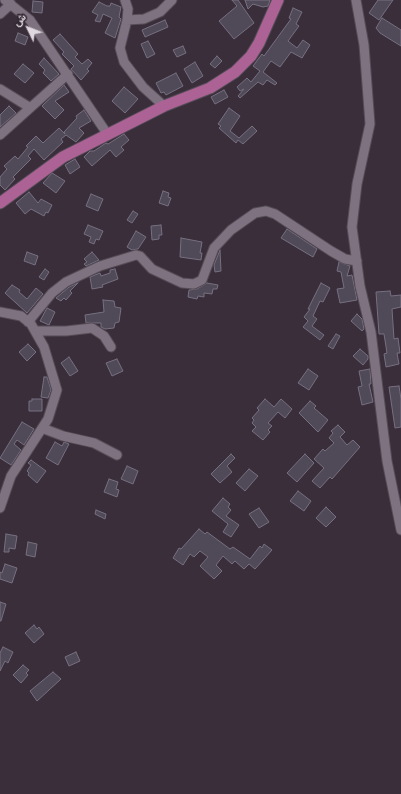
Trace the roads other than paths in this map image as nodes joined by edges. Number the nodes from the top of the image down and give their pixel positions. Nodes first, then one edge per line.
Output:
1 (125, 0) edge
2 (172, 0) edge
3 (278, 0) edge
4 (356, 0) edge
5 (8, 2) edge
6 (0, 14) edge
7 (127, 20) junction
8 (68, 74) junction
9 (0, 89) edge
10 (164, 106) junction
11 (29, 107) junction
12 (0, 135) edge
13 (108, 135) junction
14 (0, 203) edge
15 (357, 261) junction
16 (0, 312) edge
17 (28, 322) junction
18 (35, 331) junction
19 (111, 347) dead end
20 (42, 428) junction
21 (118, 455) dead end
22 (0, 508) edge
23 (401, 530) edge

1 - 7 street
2 - 7 street
3 - 10 main road
4 - 15 street
5 - 6 street
5 - 8 street
7 - 10 street
8 - 11 street
8 - 13 street
9 - 11 street
10 - 13 main road
11 - 12 street
13 - 14 main road
15 - 17 street
15 - 23 street
16 - 17 street
17 - 18 street
18 - 19 street
18 - 20 street
20 - 21 street
20 - 22 street

